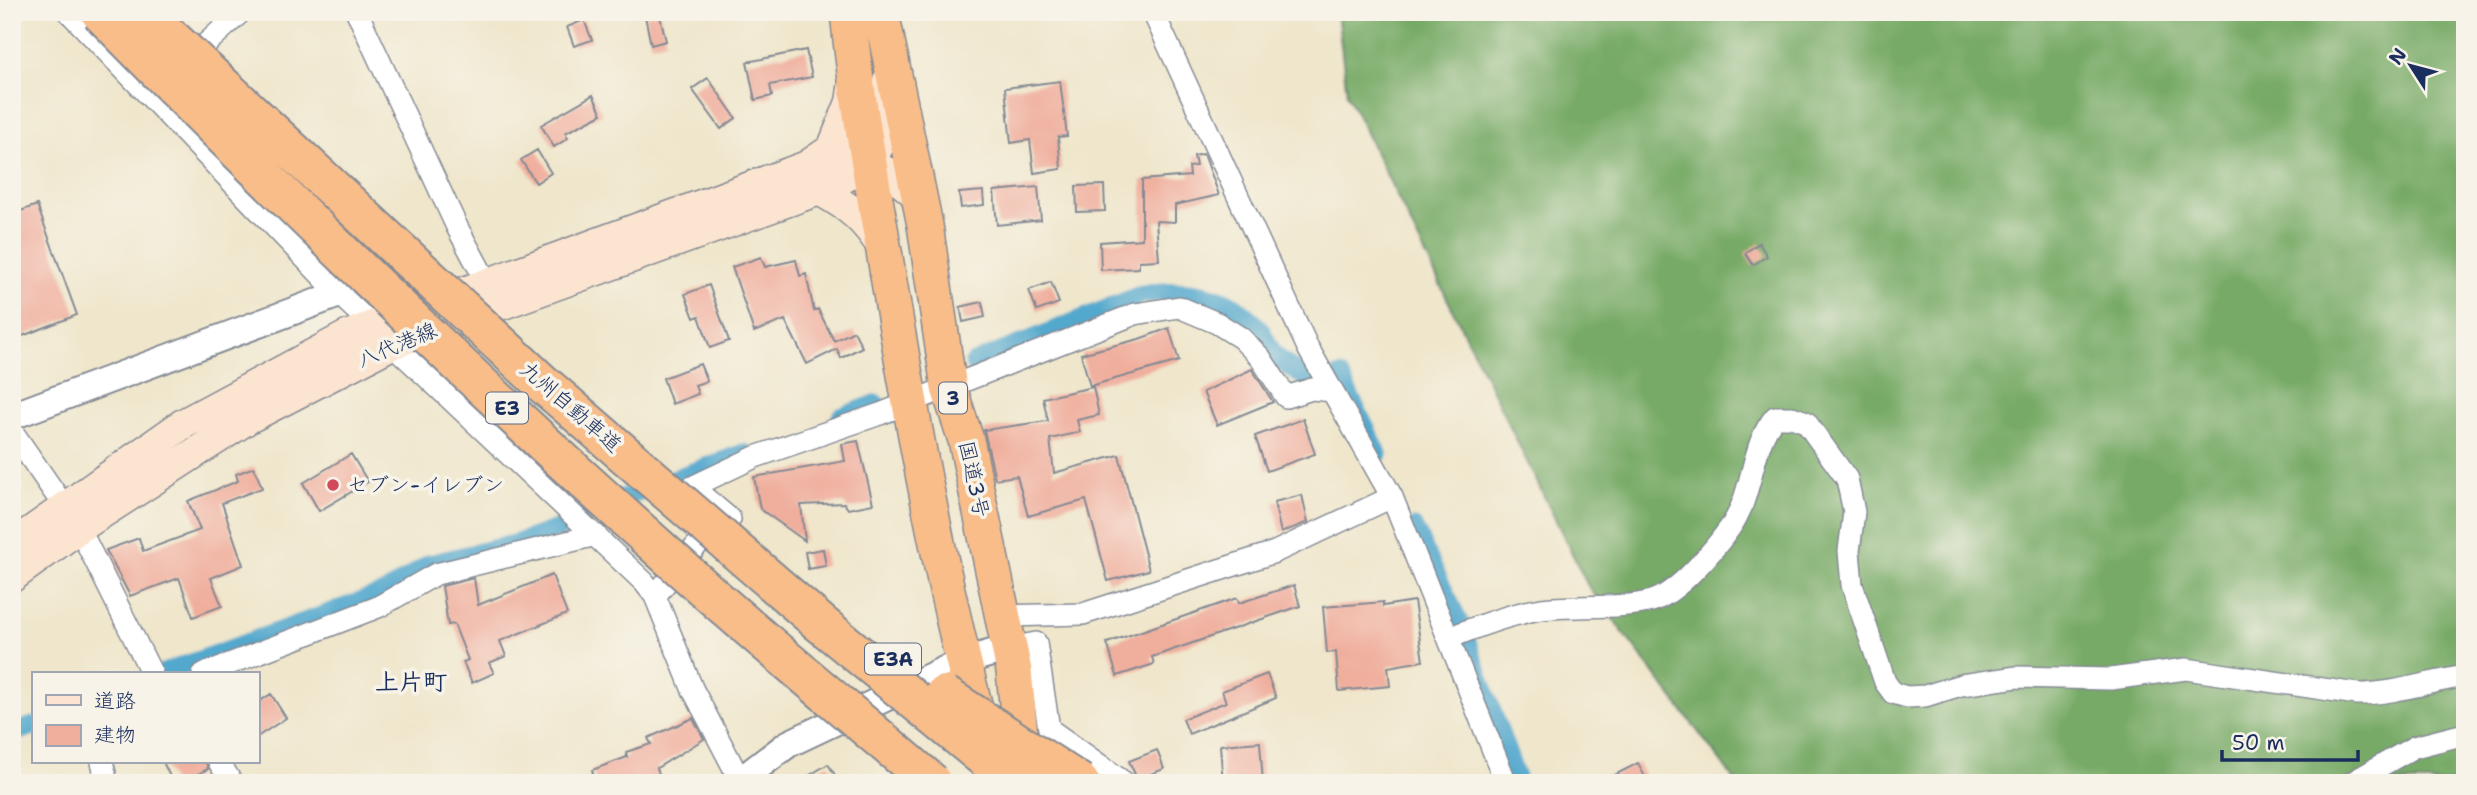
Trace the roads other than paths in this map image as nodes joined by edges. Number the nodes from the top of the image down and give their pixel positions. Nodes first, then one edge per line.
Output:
1 (69, 12) edge
2 (100, 12) edge
3 (143, 12) edge
4 (242, 12) edge
5 (358, 12) edge
6 (848, 12) edge
7 (881, 12) edge
8 (1153, 12) edge
9 (888, 59) junction
10 (855, 79) junction
11 (152, 97) junction
12 (869, 163) junction
13 (813, 178) junction
14 (919, 197) junction
15 (884, 250) junction
16 (487, 283) junction
17 (339, 294) junction
18 (382, 335) junction
19 (949, 388) junction
20 (1333, 391) junction
21 (909, 402) junction
22 (12, 416) edge
23 (12, 431) edge
24 (1392, 497) junction
25 (72, 517) junction
26 (711, 530) junction
27 (596, 535) junction
28 (12, 545) edge
29 (12, 577) edge
30 (699, 584) junction
31 (654, 596) junction
32 (1449, 638) junction
33 (1009, 645) junction
34 (963, 661) junction
35 (151, 672) edge
36 (208, 672) edge
37 (2465, 676) edge
38 (2465, 734) edge
39 (103, 764) edge
40 (220, 764) edge
41 (738, 781) edge
42 (97, 783) edge
43 (232, 783) edge
44 (910, 783) edge
45 (932, 783) edge
46 (994, 783) edge
47 (1015, 783) edge
48 (1025, 783) edge
49 (1031, 783) edge
50 (1080, 783) edge
51 (1125, 783) edge
52 (1506, 783) edge
53 (2350, 783) edge

1 - 11 street
2 - 30 highway, 九州自動車道 / E3, bridge
3 - 26 highway, 九州自動車道 / E3, bridge
4 - 11 street
5 - 16 street
6 - 10 highway, 3
7 - 9 highway, 国道3号 / 3
8 - 20 street
9 - 12 main road
9 - 14 highway, 国道3号 / 3
10 - 12 highway, 3
10 - 13 main road, 八代港線
11 - 17 street
12 - 13 main road, 八代港線
12 - 14 main road, 八代港線
12 - 15 highway, 3
13 - 15 main road
13 - 16 main road, 八代港線
13 - 18 main road, 八代港線
14 - 19 highway, 国道3号 / 3
15 - 21 highway, 3
16 - 18 main road, 八代港線
17 - 18 street
17 - 22 street
18 - 25 main road, 八代港線
18 - 27 street
19 - 20 street
19 - 21 street
19 - 33 highway, 国道3号 / 3
20 - 24 street
21 - 31 street
21 - 34 highway, 3
23 - 25 street
24 - 32 street
24 - 33 street
25 - 28 main road, 八代港線
25 - 29 main road, 八代港線
25 - 35 street
26 - 47 highway, 九州自動車道 / E3, bridge
26 - 50 highway, E3A, bridge
27 - 31 street
27 - 36 street
30 - 44 highway, bridge
30 - 45 highway, 九州自動車道 / E3, bridge
31 - 41 street
32 - 37 street
32 - 52 street
33 - 34 street
33 - 48 highway, 国道3号 / 3
33 - 49 street
33 - 51 street
34 - 41 street
34 - 46 highway, 3
38 - 53 street
39 - 42 street
40 - 43 street

